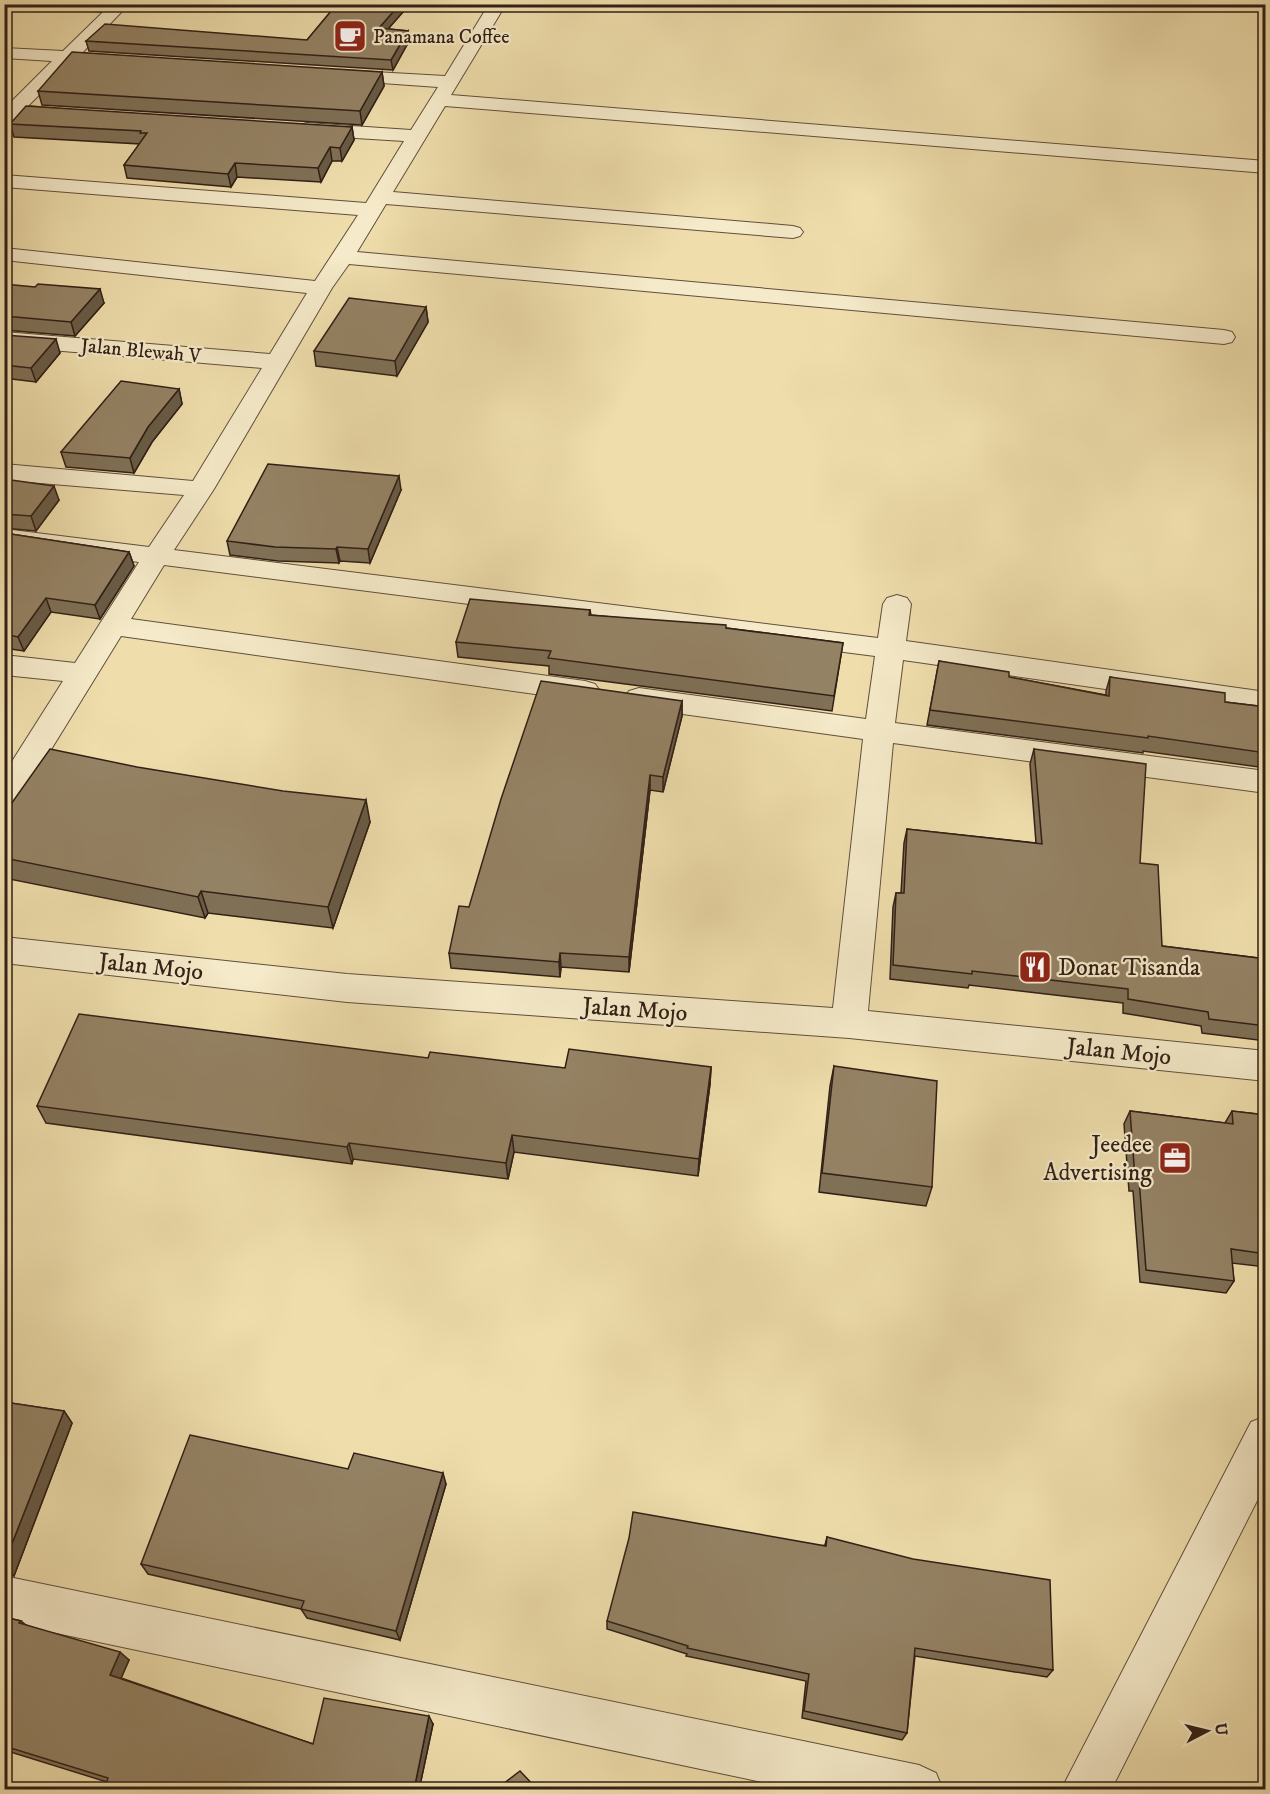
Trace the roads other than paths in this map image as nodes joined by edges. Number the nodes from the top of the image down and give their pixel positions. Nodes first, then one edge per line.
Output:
1 (69, 4) edge
2 (498, 4) edge
3 (119, 6) edge
4 (4, 53) edge
5 (66, 57) junction
6 (135, 61) edge
7 (320, 74) edge
8 (445, 91) junction
9 (7, 113) edge
10 (84, 115) edge
11 (286, 128) edge
12 (416, 136) junction
13 (1266, 167) edge
14 (4, 181) edge
15 (375, 203) junction
16 (793, 232) dead end
17 (4, 254) edge
18 (343, 258) junction
19 (321, 288) junction
20 (1224, 337) dead end
21 (4, 339) edge
22 (278, 362) junction
23 (4, 472) edge
24 (201, 489) junction
25 (4, 537) edge
26 (157, 555) junction
27 (897, 604) dead end
28 (114, 626) junction
29 (890, 648) junction
30 (4, 665) edge
31 (84, 674) junction
32 (1266, 702) edge
33 (879, 731) junction
34 (1266, 782) edge
35 (4, 800) edge
36 (4, 950) edge
37 (849, 1024) junction
38 (1266, 1066) edge
39 (1266, 1437) edge
40 (4, 1599) edge
41 (919, 1790) edge
42 (1085, 1790) edge

1 - 3 street
2 - 8 street
3 - 5 street
4 - 5 street
5 - 6 street
5 - 9 street
7 - 8 street
8 - 12 street
8 - 13 street
9 - 10 street
11 - 12 street
12 - 15 street
14 - 15 street
15 - 16 street
15 - 18 street
17 - 19 street
18 - 19 street
18 - 20 street
19 - 22 street
21 - 22 street, Jalan Blewah V
22 - 24 street
23 - 24 street
24 - 26 street
25 - 26 street
26 - 28 street
26 - 29 street
27 - 29 street
28 - 31 street
28 - 33 street
29 - 32 street
29 - 33 street
30 - 31 street
31 - 35 street
33 - 34 street
33 - 37 street
36 - 37 street, Jalan Mojo
37 - 38 street, Jalan Mojo
39 - 42 street
40 - 41 street

